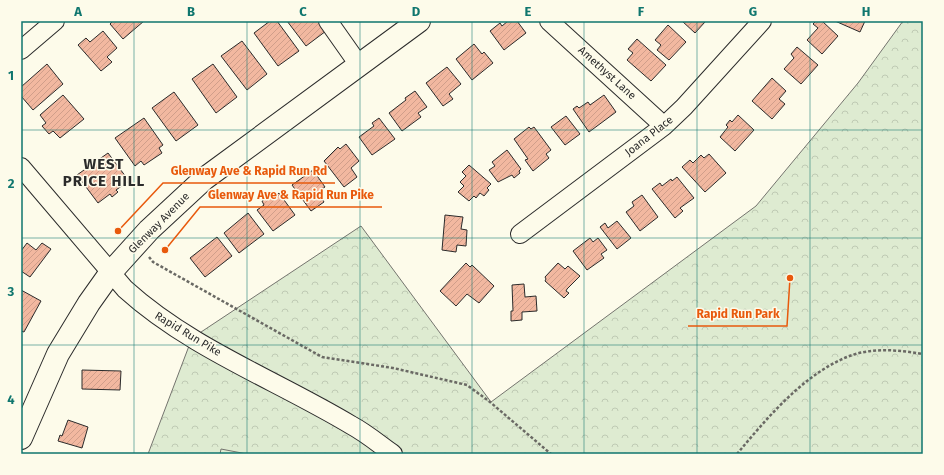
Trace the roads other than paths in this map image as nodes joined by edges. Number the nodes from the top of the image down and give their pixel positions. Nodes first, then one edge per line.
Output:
1 (55, 21) edge
2 (328, 21) edge
3 (549, 21) edge
4 (762, 21) edge
5 (412, 23) edge
6 (21, 50) edge
7 (359, 65) junction
8 (664, 126) junction
9 (21, 167) edge
10 (520, 234) dead end
11 (111, 272) junction
12 (21, 438) edge
13 (393, 454) edge

1 - 6 street
2 - 7 street
3 - 8 street, Amethyst Lane
4 - 8 street, Joana Place
5 - 7 main road, Glenway Avenue
7 - 11 main road, Glenway Avenue
8 - 10 street, Joana Place
9 - 11 street, Rapid Run Pike
11 - 12 main road, Glenway Avenue
11 - 13 street, Rapid Run Pike

